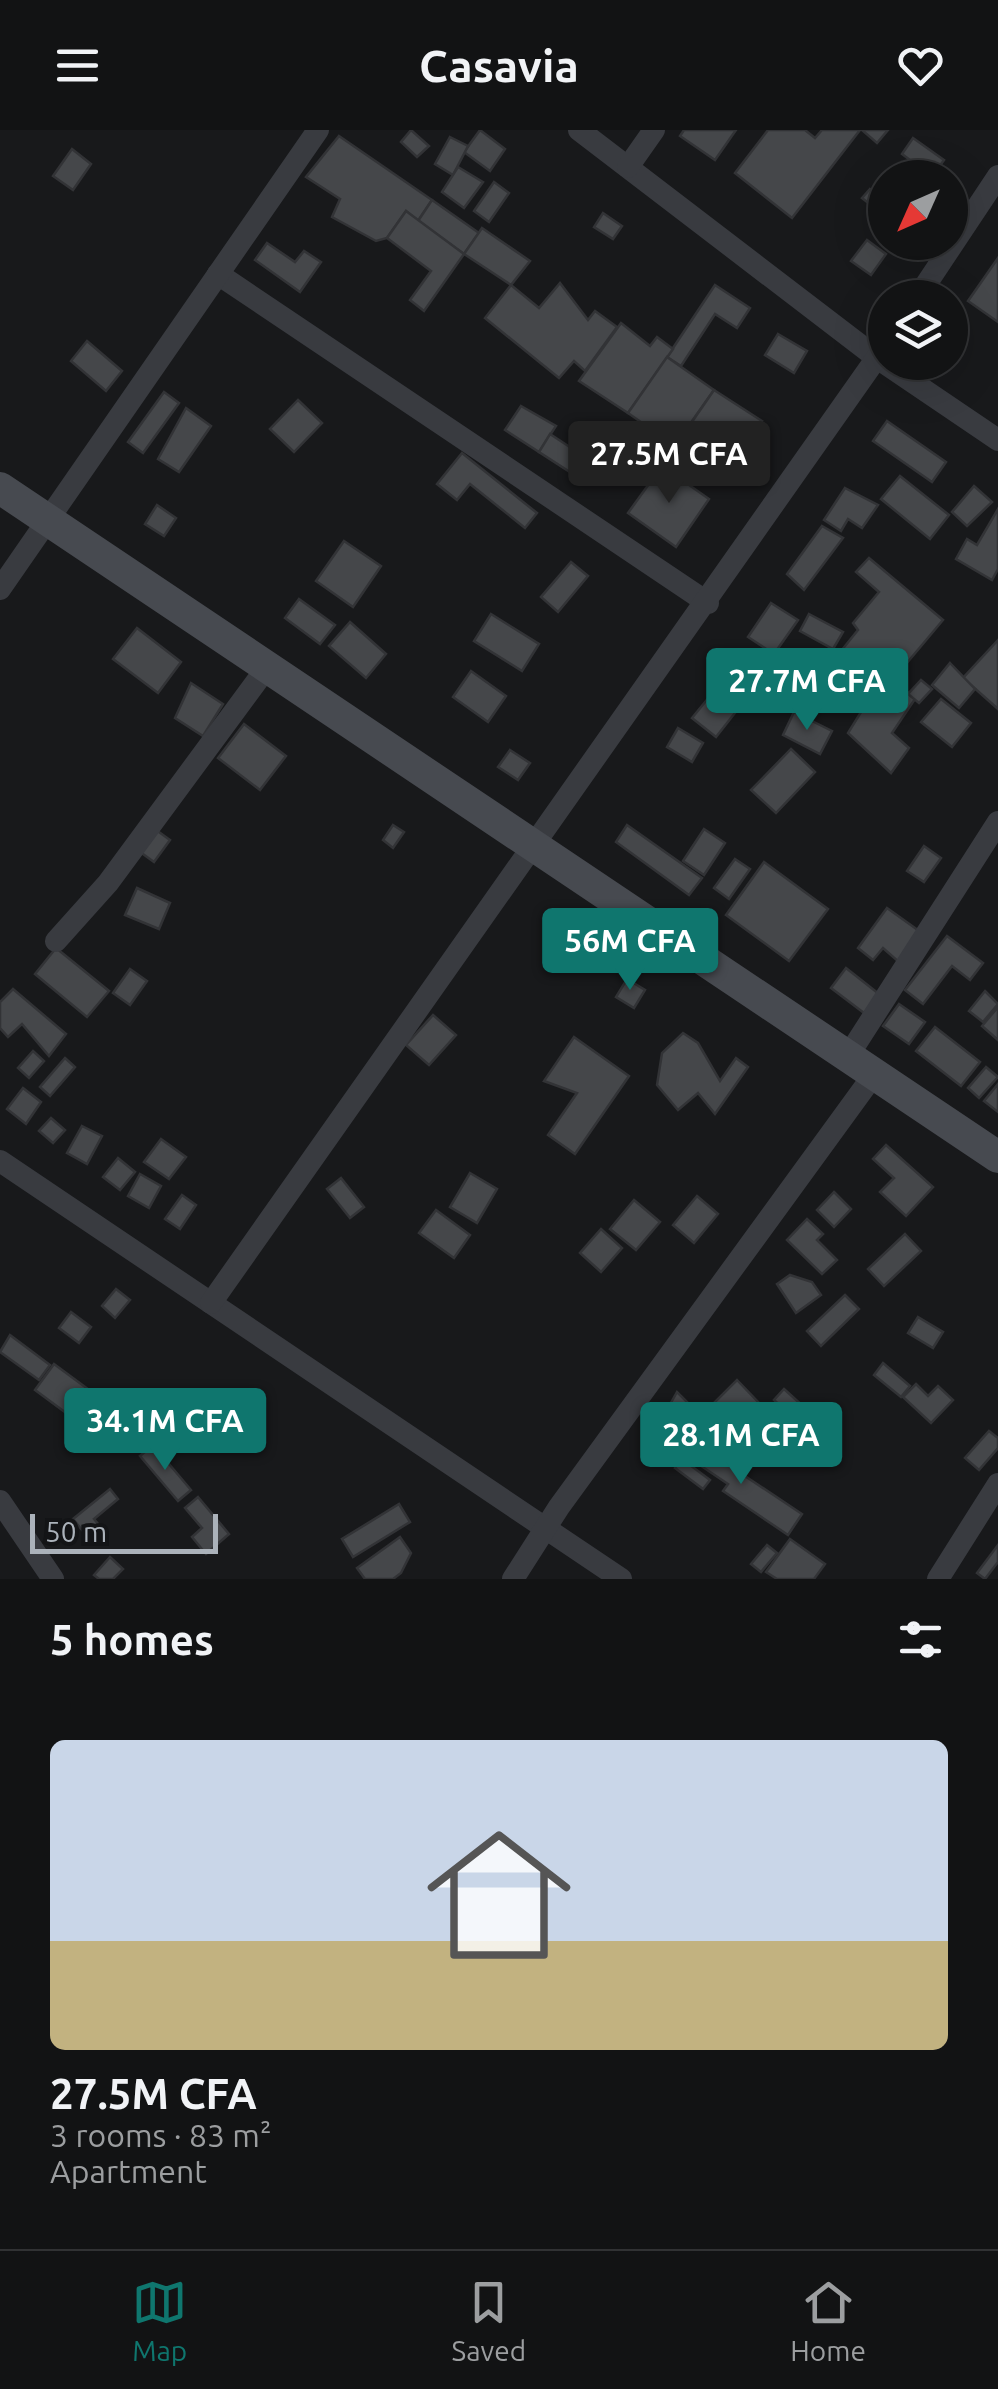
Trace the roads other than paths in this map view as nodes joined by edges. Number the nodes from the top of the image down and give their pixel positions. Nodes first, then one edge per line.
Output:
1 (318, 130) edge
2 (579, 130) edge
3 (654, 130) edge
4 (628, 167) junction
5 (998, 176) edge
6 (218, 274) junction
7 (929, 280) edge
8 (868, 342) edge
9 (868, 371) edge
10 (918, 380) edge
11 (998, 440) edge
12 (0, 488) edge
13 (47, 521) junction
14 (0, 588) edge
15 (708, 604) junction
16 (268, 666) junction
17 (998, 822) edge
18 (537, 844) junction
19 (56, 941) dead end
20 (862, 1064) junction
21 (998, 1158) edge
22 (0, 1161) edge
23 (211, 1303) junction
24 (998, 1484) edge
25 (0, 1501) edge
26 (546, 1528) junction
27 (53, 1579) edge
28 (513, 1579) edge
29 (622, 1579) edge
30 (938, 1579) edge

1 - 6 street
2 - 4 street
3 - 4 street
4 - 8 street
5 - 7 street
6 - 13 street
6 - 15 street
9 - 15 street
10 - 11 street
12 - 13 main road
13 - 14 street
13 - 16 main road
15 - 18 street
16 - 18 main road
16 - 19 street
17 - 20 street
18 - 20 main road
18 - 23 street
20 - 21 main road
20 - 26 street
22 - 23 street
23 - 26 street
24 - 30 street
25 - 27 street
26 - 28 street
26 - 29 street

